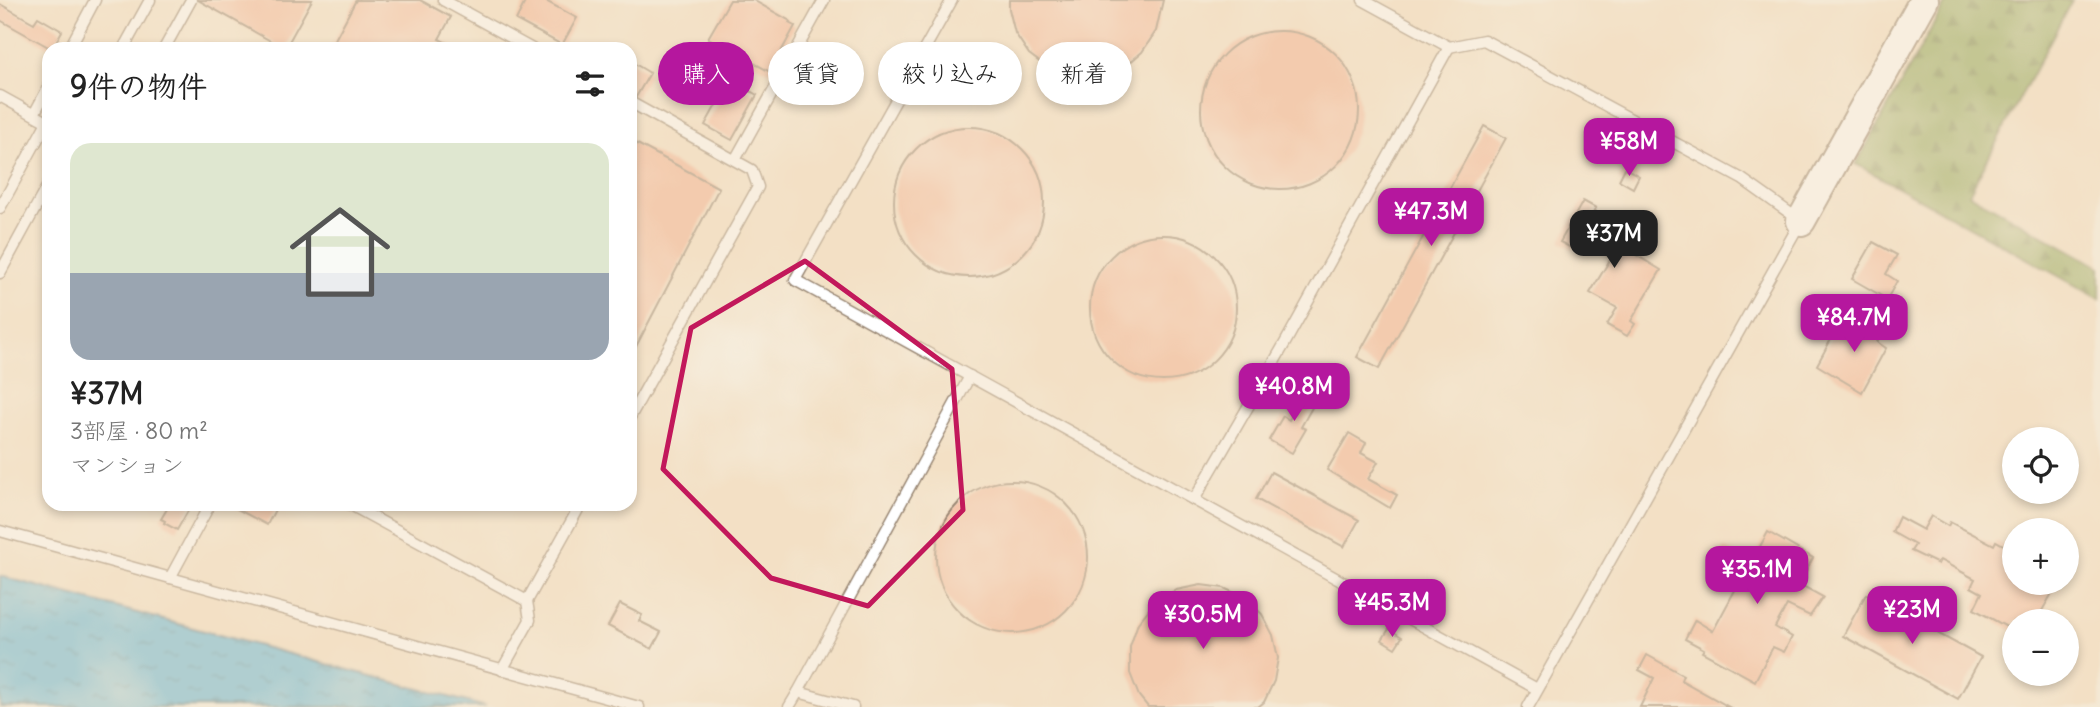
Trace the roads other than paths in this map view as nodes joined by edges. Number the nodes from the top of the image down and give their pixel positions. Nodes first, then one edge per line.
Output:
1 (96, 0) edge
2 (150, 0) edge
3 (191, 0) edge
4 (443, 0) edge
5 (824, 0) edge
6 (952, 0) edge
7 (1363, 0) edge
8 (1924, 0) edge
9 (73, 42) edge
10 (127, 42) edge
11 (168, 42) edge
12 (519, 42) edge
13 (1449, 47) junction
14 (0, 96) edge
15 (42, 99) edge
16 (637, 106) edge
17 (34, 114) junction
18 (42, 119) edge
19 (42, 133) edge
20 (735, 160) junction
21 (42, 196) edge
22 (0, 208) edge
23 (1801, 221) junction
24 (0, 273) edge
25 (970, 376) junction
26 (637, 404) edge
27 (1194, 500) junction
28 (206, 511) edge
29 (362, 511) edge
30 (577, 511) edge
31 (0, 531) edge
32 (170, 578) junction
33 (527, 601) junction
34 (502, 670) junction
35 (1538, 689) junction
36 (797, 692) junction
37 (639, 707) edge
38 (789, 707) edge
39 (853, 707) edge
40 (1528, 707) edge

1 - 9 lane
2 - 10 lane
3 - 11 lane
4 - 12 lane
5 - 20 lane
6 - 25 lane
7 - 13 lane
8 - 23 street
13 - 23 lane
13 - 27 lane
14 - 17 lane
15 - 17 lane
16 - 20 lane
17 - 18 lane
19 - 22 lane
20 - 26 lane
21 - 24 lane
23 - 35 lane
25 - 27 lane
25 - 36 lane
27 - 35 lane
28 - 32 lane
29 - 33 lane
30 - 33 lane
31 - 32 lane
32 - 34 lane
33 - 34 lane
34 - 37 lane
35 - 40 lane
36 - 38 lane
36 - 39 lane

